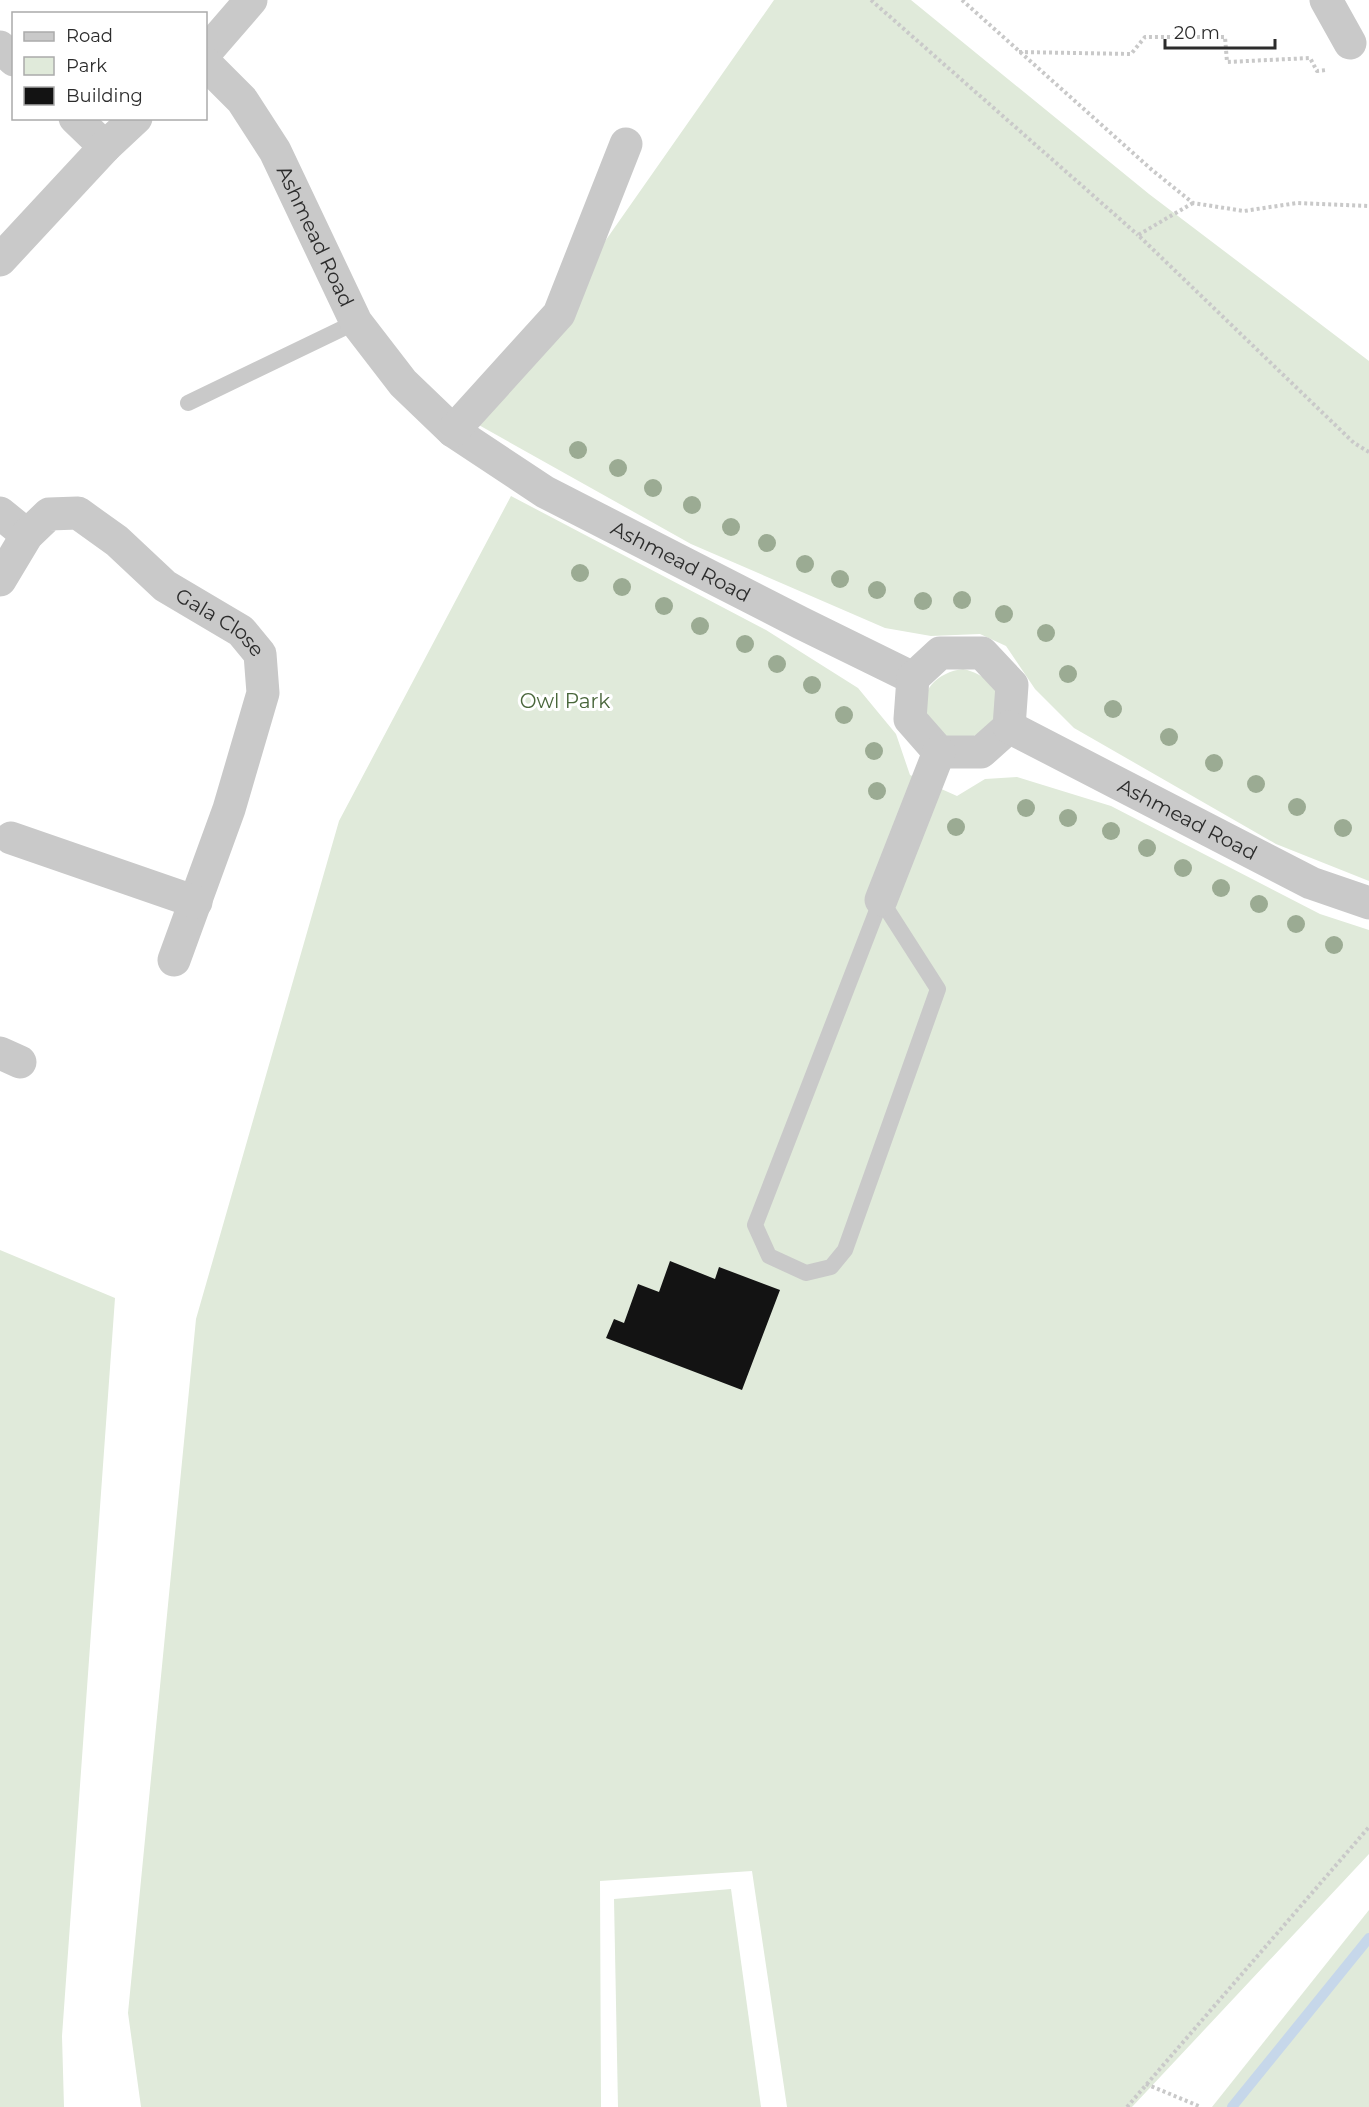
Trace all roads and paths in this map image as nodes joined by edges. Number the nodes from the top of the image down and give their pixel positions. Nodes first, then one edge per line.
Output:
1 (251, 0) edge
2 (871, 0) edge
3 (962, 0) edge
4 (1326, 0) edge
5 (1350, 43) dead end
6 (0, 47) edge
7 (207, 51) edge
8 (1019, 51) junction
9 (12, 58) edge
10 (207, 65) edge
11 (1328, 70) dead end
12 (77, 120) edge
13 (134, 120) edge
14 (626, 144) dead end
15 (105, 147) junction
16 (1193, 203) junction
17 (1369, 206) edge
18 (1138, 235) junction
19 (0, 260) edge
20 (356, 322) junction
21 (188, 403) dead end
22 (453, 431) junction
23 (1369, 452) edge
24 (0, 513) edge
25 (27, 535) junction
26 (0, 580) edge
27 (913, 678) junction
28 (1009, 727) junction
29 (939, 752) junction
30 (11, 838) dead end
31 (881, 900) junction
32 (196, 902) junction
33 (1369, 903) edge
34 (174, 960) dead end
35 (1369, 1827) edge
36 (1146, 2084) junction
37 (1127, 2107) edge
38 (1201, 2107) edge

1 - 7 street
2 - 18 path
3 - 8 path
4 - 5 street
6 - 9 street
8 - 11 path
8 - 16 path
10 - 20 street, Ashmead Road
12 - 15 street
13 - 15 street
14 - 22 street
15 - 19 street
16 - 17 path
16 - 18 path
18 - 23 path
20 - 21 lane
20 - 22 street, Ashmead Road
22 - 27 street, Ashmead Road
24 - 25 street
25 - 26 street, Gala Close
25 - 32 street, Gala Close
27 - 28 street
27 - 29 street
28 - 29 street
28 - 33 street, Ashmead Road
29 - 31 street
30 - 32 street
31 - 31 lane
32 - 34 street, Gala Close
35 - 36 path
36 - 37 path
36 - 38 path

